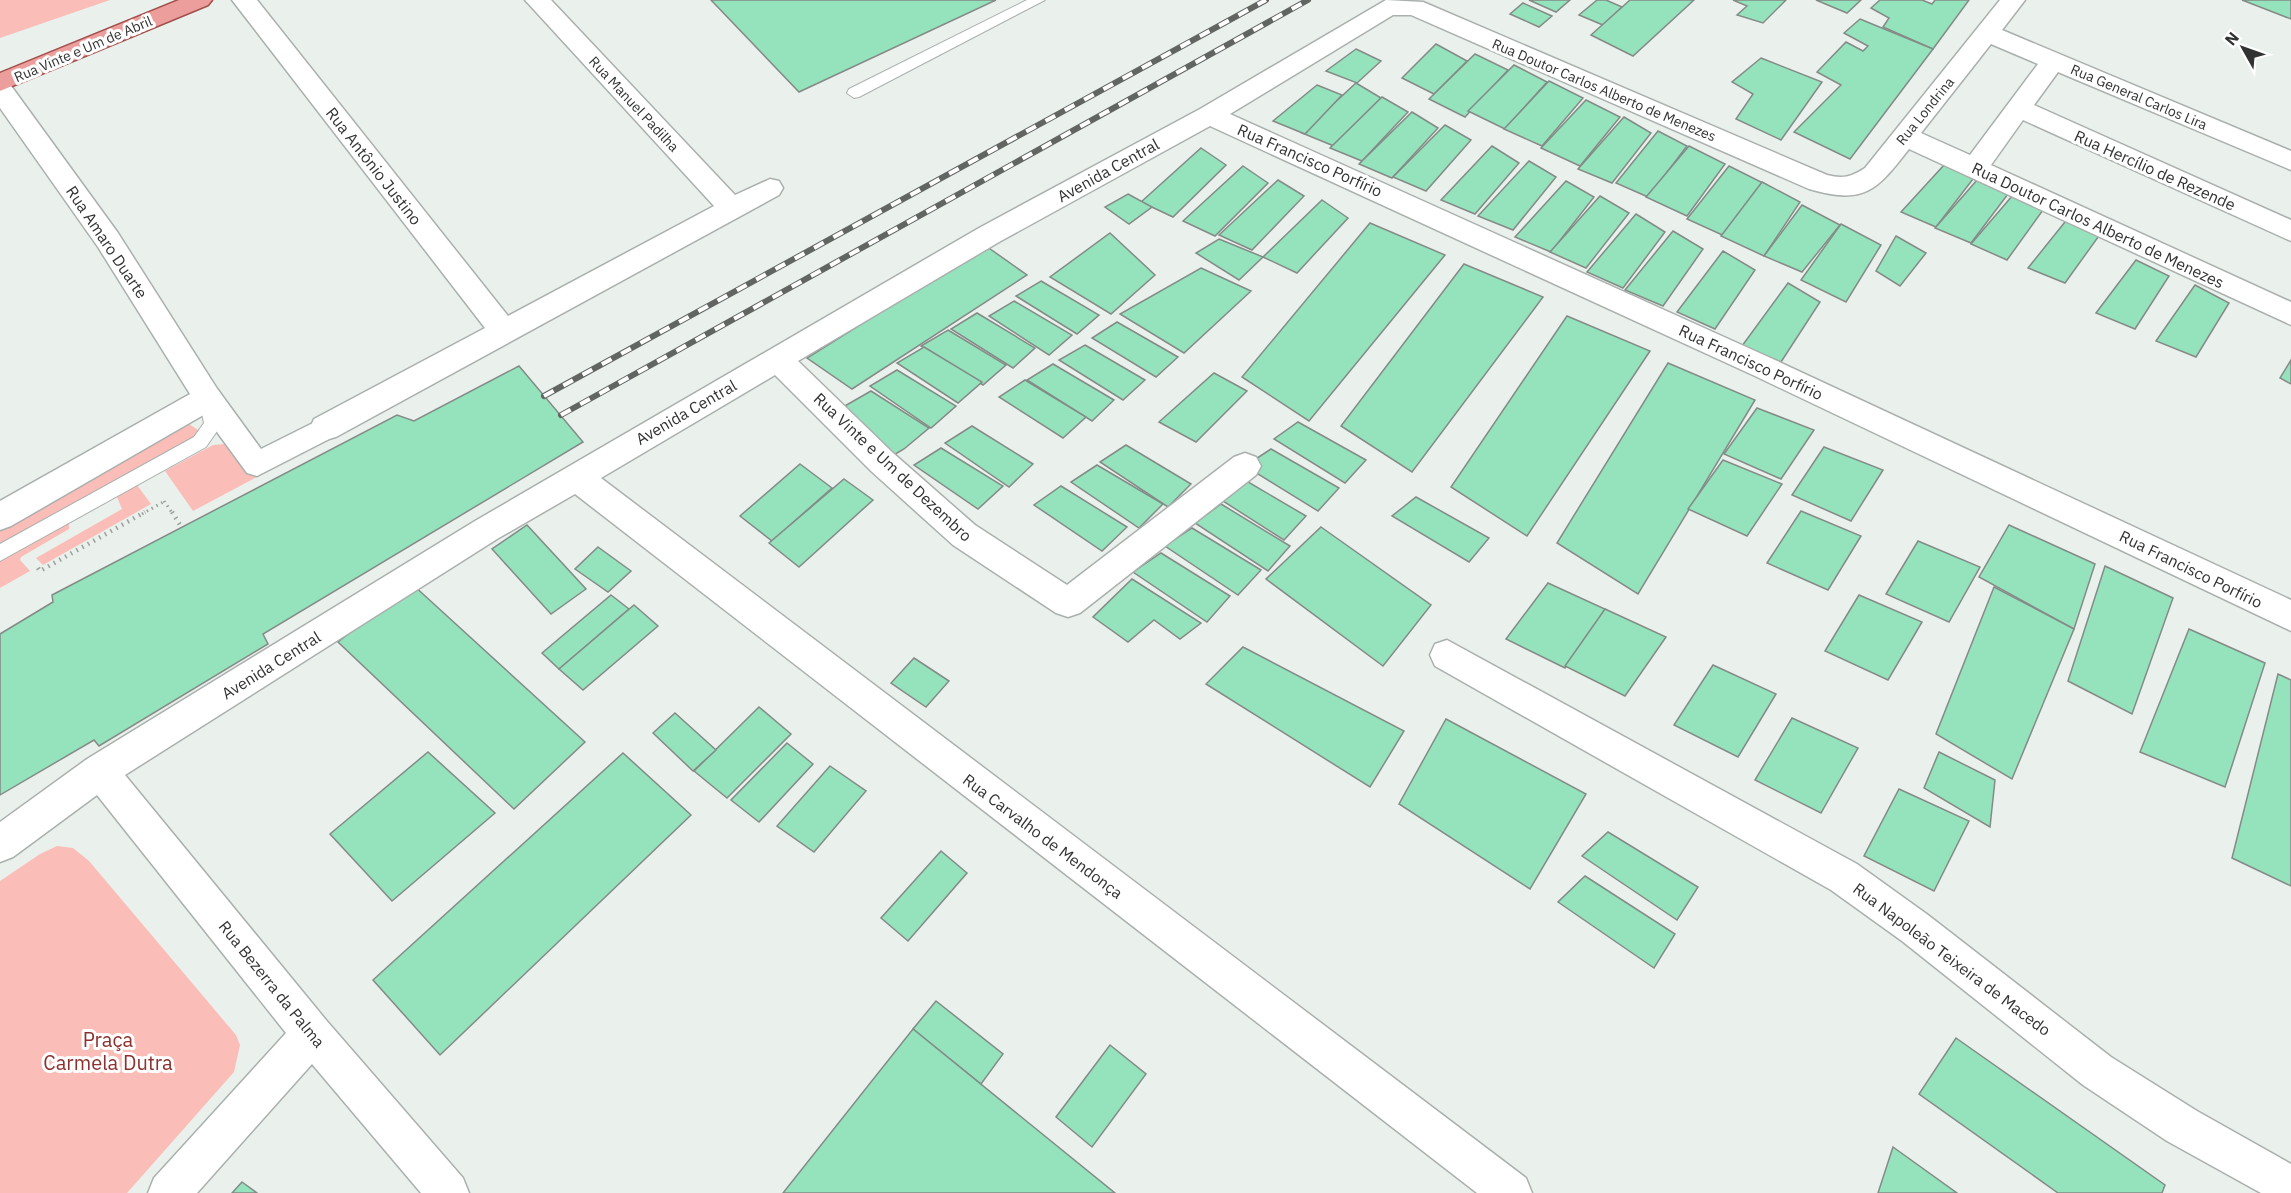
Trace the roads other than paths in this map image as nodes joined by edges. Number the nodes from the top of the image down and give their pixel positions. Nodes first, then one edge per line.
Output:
1 (200, 0) edge
2 (244, 0) edge
3 (537, 0) edge
4 (1038, 0) edge
5 (2013, 0) edge
6 (1388, 7) joint
7 (1987, 33) junction
8 (2054, 61) junction
9 (0, 83) edge
10 (0, 89) edge
11 (854, 93) dead end
12 (2018, 108) junction
13 (1209, 115) junction
14 (1905, 136) junction
15 (2291, 161) edge
16 (1974, 168) junction
17 (1818, 182) joint
18 (770, 188) dead end
19 (731, 208) junction
20 (2291, 231) edge
21 (2291, 314) edge
22 (504, 332) junction
23 (777, 359) junction
24 (208, 398) junction
25 (325, 428) joint
26 (1245, 466) dead end
27 (576, 477) junction
28 (0, 517) edge
29 (0, 553) edge
30 (2291, 616) edge
31 (1447, 655) dead end
32 (100, 771) junction
33 (0, 844) edge
34 (312, 1034) junction
35 (2291, 1187) edge
36 (169, 1193) edge
37 (448, 1193) edge
38 (1511, 1193) edge

1 - 9 main road, Rua Vinte e Um de Abril
2 - 22 street, Rua Antônio Justino
3 - 19 street, Rua Manuel Padilha
4 - 11 lane
5 - 7 street, Rua Londrina
6 - 13 street, Avenida Central
6 - 17 street, Rua Doutor Carlos Alberto de Menezes
7 - 8 street, Rua General Carlos Lira
7 - 14 street, Rua Londrina
8 - 12 street
8 - 15 street, Rua General Carlos Lira
10 - 24 street, Rua Amaro Duarte
12 - 16 street
12 - 20 street, Rua Hercílio de Rezende
13 - 23 street, Avenida Central
13 - 30 street, Rua Francisco Porfírio
14 - 16 street, Rua Doutor Carlos Alberto de Menezes
14 - 17 street, Rua Londrina
16 - 21 street, Rua Doutor Carlos Alberto de Menezes
18 - 19 street
19 - 22 street
22 - 25 street
23 - 26 street, Rua Vinte e Um de Dezembro
23 - 27 street, Avenida Central
24 - 25 street
24 - 28 street
24 - 29 lane
27 - 32 street, Avenida Central
27 - 38 street, Rua Carvalho de Mendonça
31 - 35 street, Rua Napoleão Teixeira de Macedo
32 - 33 street, Avenida Central
32 - 34 street, Rua Bezerra da Palma
34 - 36 street
34 - 37 street, Rua Bezerra da Palma

